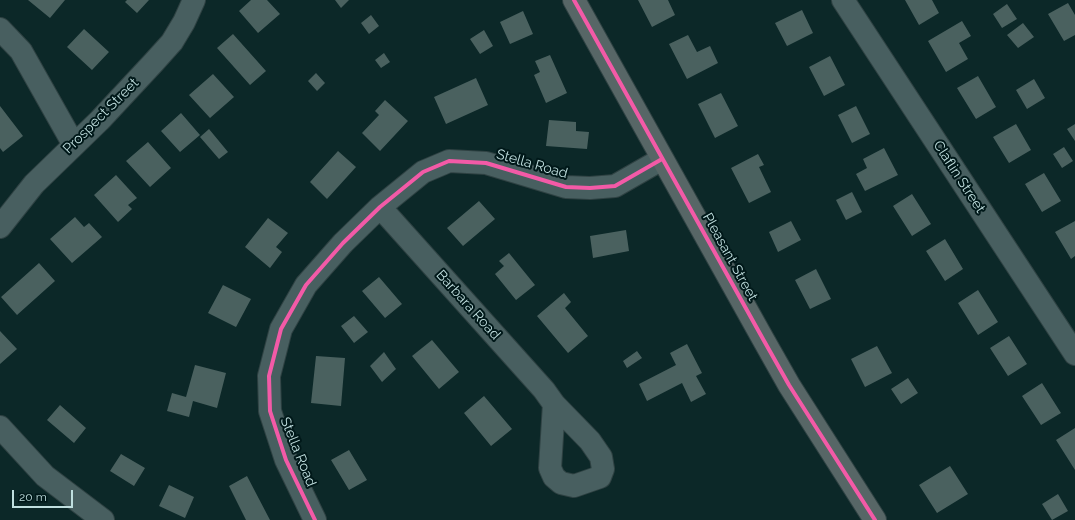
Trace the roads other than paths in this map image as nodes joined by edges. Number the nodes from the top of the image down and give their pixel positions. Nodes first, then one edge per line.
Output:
1 (194, 0) edge
2 (574, 0) edge
3 (842, 0) edge
4 (0, 29) edge
5 (74, 145) junction
6 (662, 159) junction
7 (380, 207) junction
8 (0, 227) edge
9 (1075, 354) edge
10 (554, 404) dead end
11 (0, 427) edge
12 (103, 520) edge
13 (315, 520) edge
14 (875, 520) edge

1 - 5 street, Prospect Street
2 - 6 main road, Pleasant Street
3 - 9 street, Claflin Street
4 - 5 street
5 - 8 street, Prospect Street
6 - 7 street, Stella Road
6 - 14 main road, Pleasant Street
7 - 10 street, Barbara Road
7 - 13 street, Stella Road
11 - 12 street

